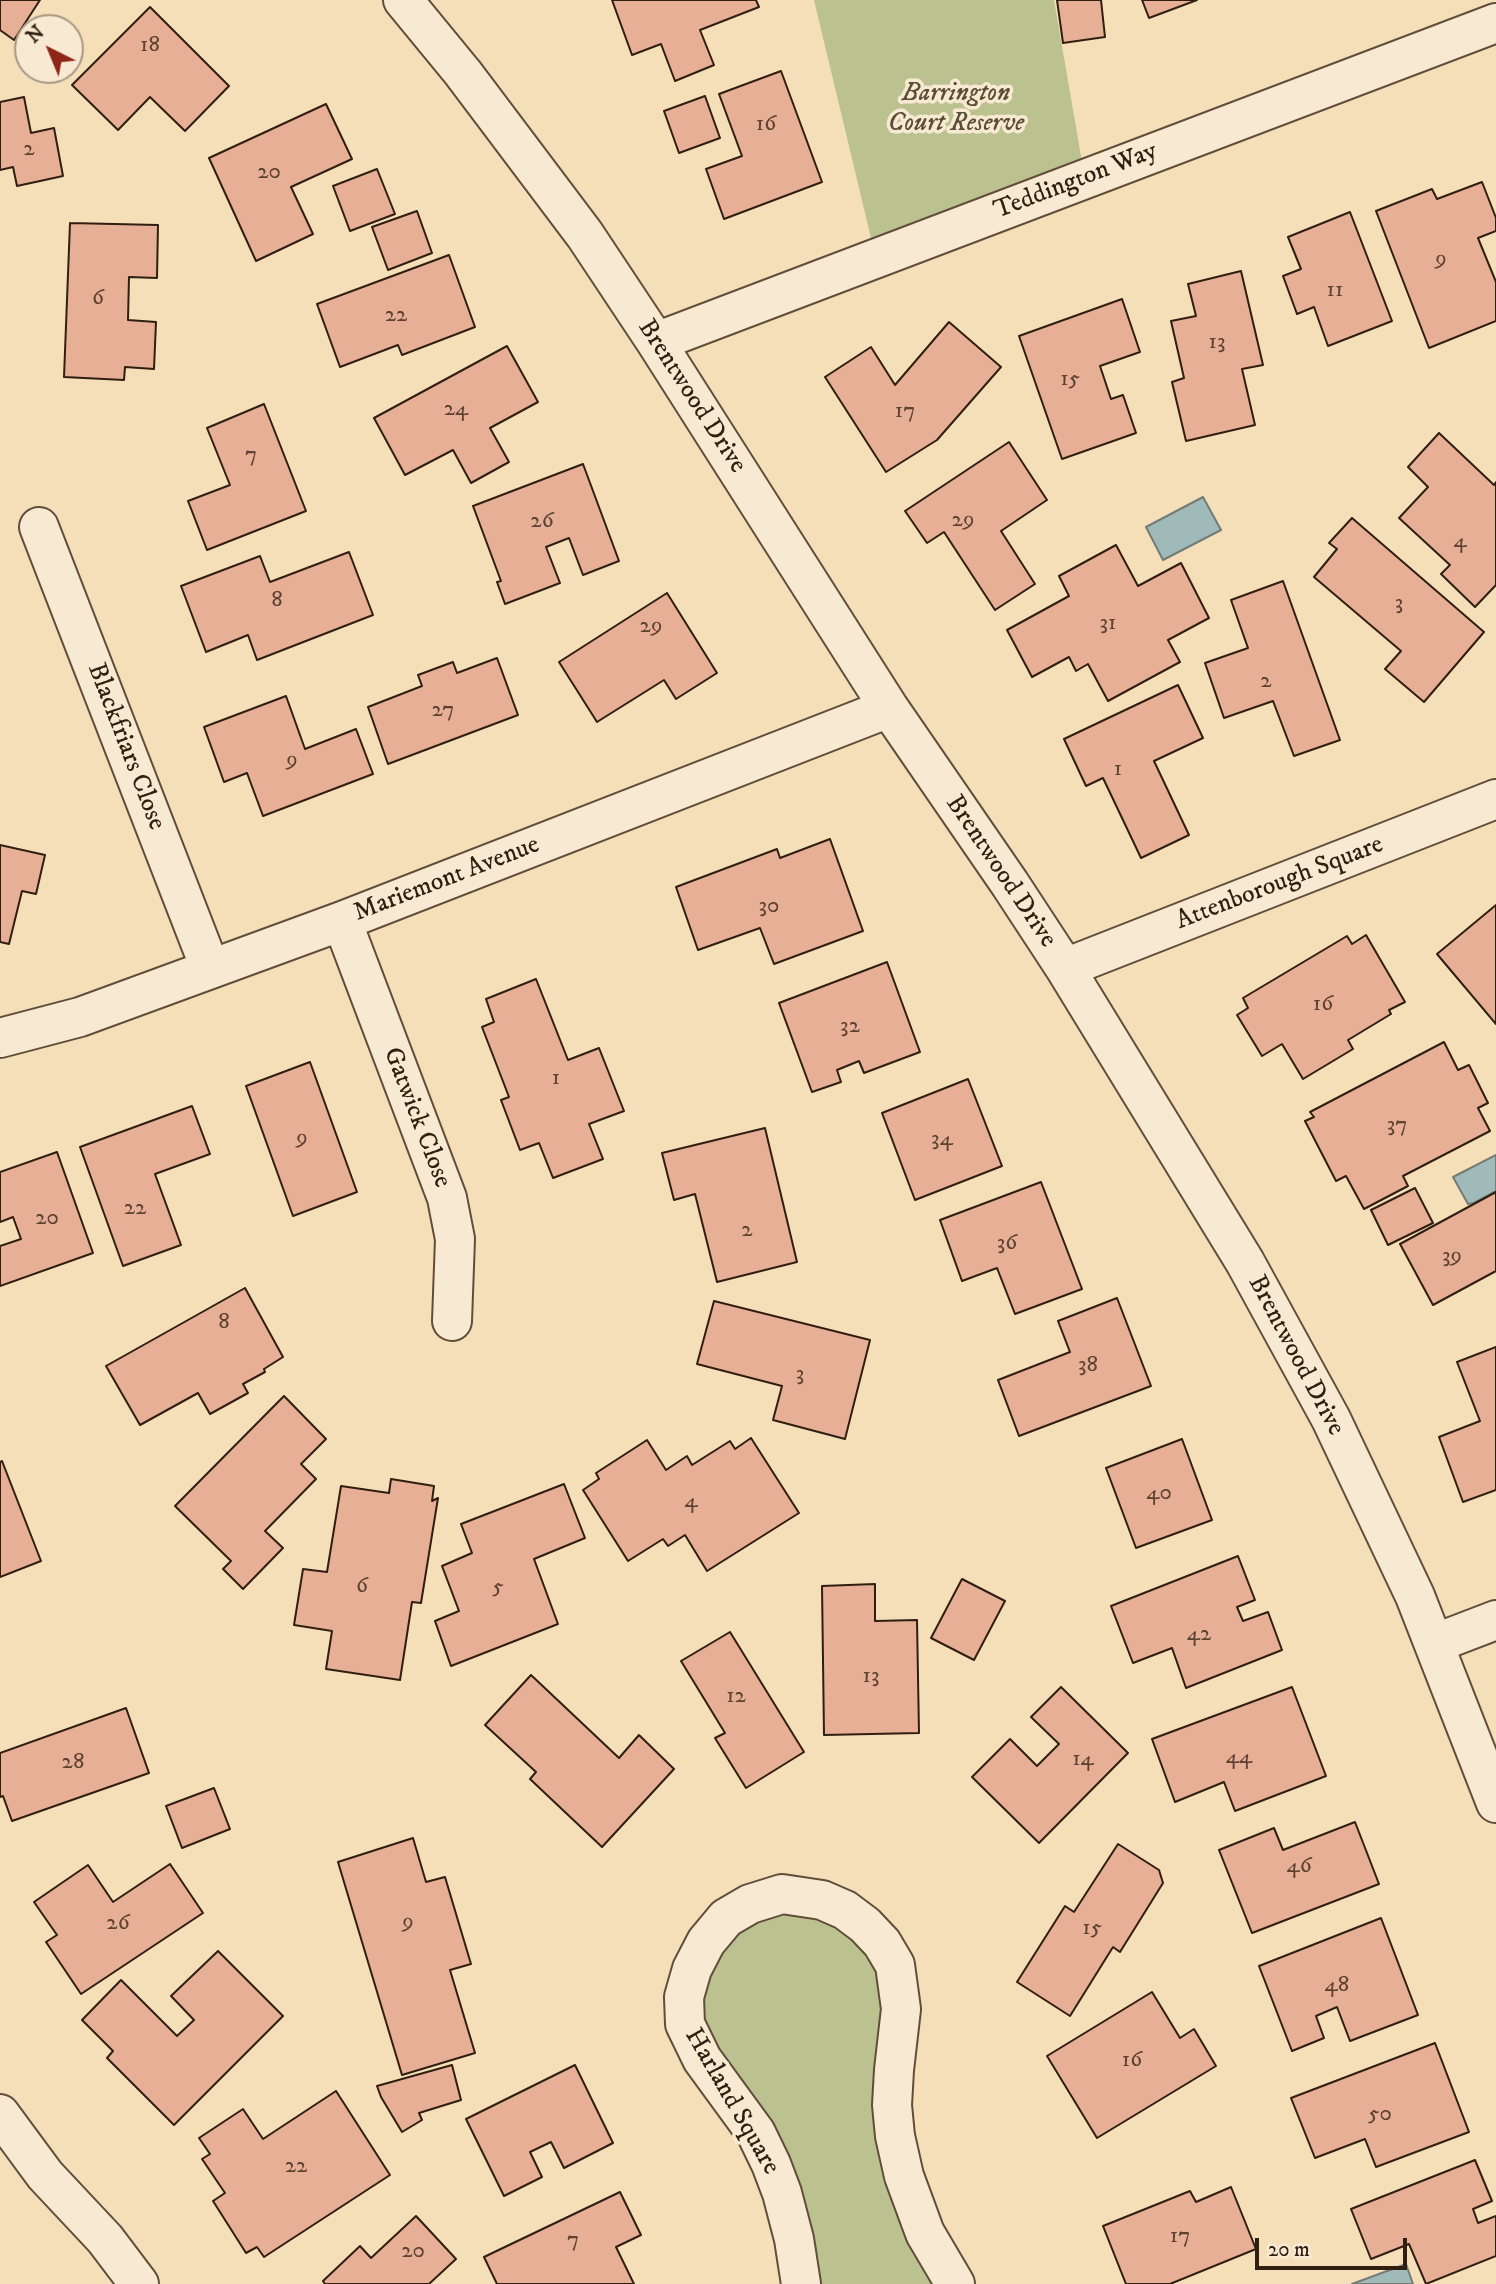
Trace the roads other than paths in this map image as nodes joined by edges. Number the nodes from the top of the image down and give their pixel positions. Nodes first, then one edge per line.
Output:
1 (403, 0) edge
2 (1496, 23) edge
3 (656, 342) junction
4 (39, 527) dead end
5 (890, 708) junction
6 (1496, 799) edge
7 (342, 921) junction
8 (210, 968) junction
9 (1065, 968) junction
10 (0, 1038) edge
11 (452, 1321) dead end
12 (1496, 1620) edge
13 (1436, 1643) junction
14 (1496, 1803) edge
15 (0, 2114) edge
16 (139, 2284) edge
17 (801, 2284) edge
18 (955, 2284) edge

1 - 3 street, Brentwood Drive
2 - 3 street, Teddington Way
3 - 5 street, Brentwood Drive
4 - 8 street, Blackfriars Close
5 - 7 street, Mariemont Avenue
5 - 9 street, Brentwood Drive
6 - 9 street, Attenborough Square
7 - 8 street, Mariemont Avenue
7 - 11 street, Gatwick Close
8 - 10 street, Mariemont Avenue
9 - 13 street, Brentwood Drive
12 - 13 street
13 - 14 street, Brentwood Drive
15 - 16 street
17 - 18 street, Harland Square

